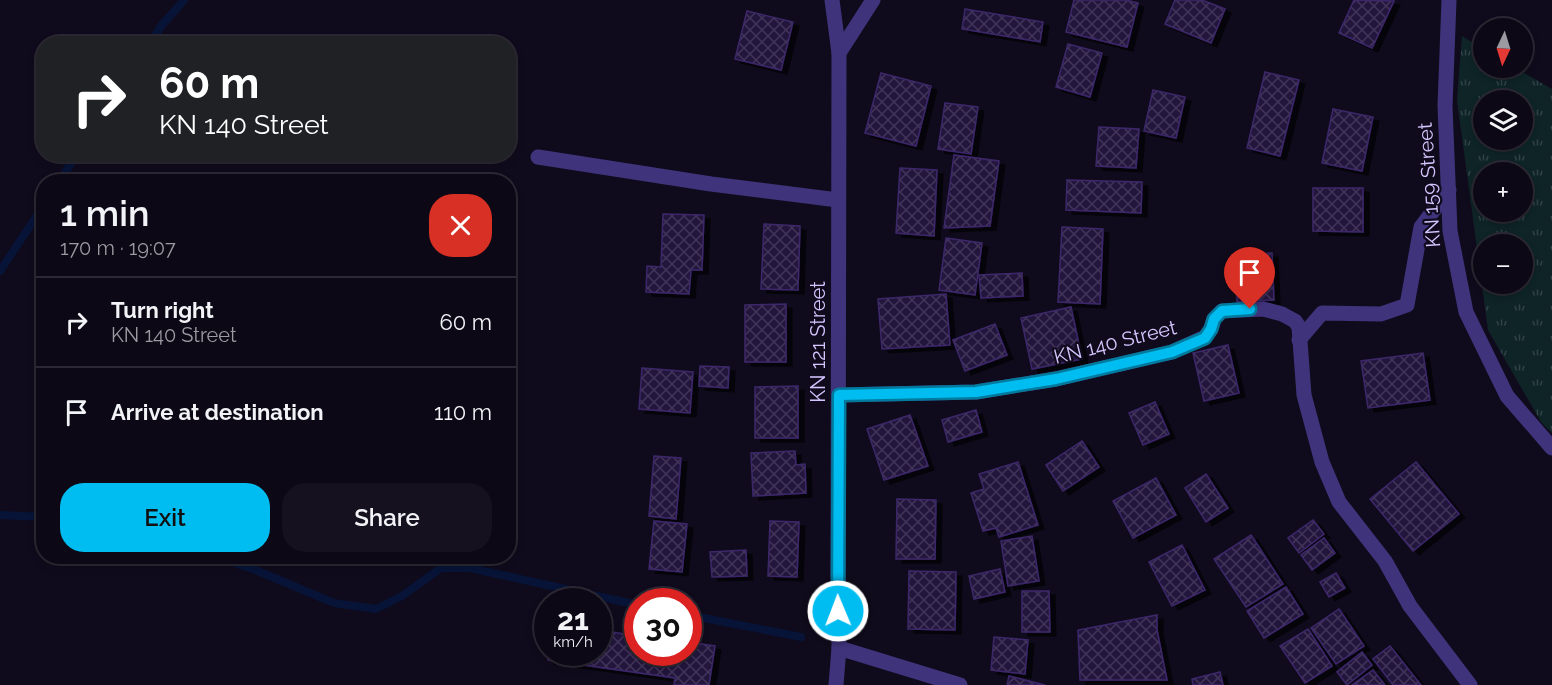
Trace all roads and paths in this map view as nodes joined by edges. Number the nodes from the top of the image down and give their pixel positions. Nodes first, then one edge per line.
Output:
1 (832, 0) edge
2 (873, 0) edge
3 (1458, 0) edge
4 (1448, 7) edge
5 (839, 53) junction
6 (538, 157) dead end
7 (1449, 190) junction
8 (838, 200) junction
9 (1299, 340) junction
10 (839, 395) junction
11 (1552, 448) edge
12 (839, 648) junction
13 (836, 685) edge
14 (960, 685) edge
15 (1470, 685) edge

1 - 5 street, KN 121 Street
2 - 5 street
3 - 4 street
4 - 7 street, KN 159 Street
5 - 8 street, KN 121 Street
6 - 8 street
7 - 9 street
7 - 11 street, KN 159 Street
8 - 10 street, KN 121 Street
9 - 10 street, KN 140 Street
9 - 15 street, KN 140 Street
10 - 12 street, KN 121 Street
12 - 13 street, KN 121 Street
12 - 14 street

